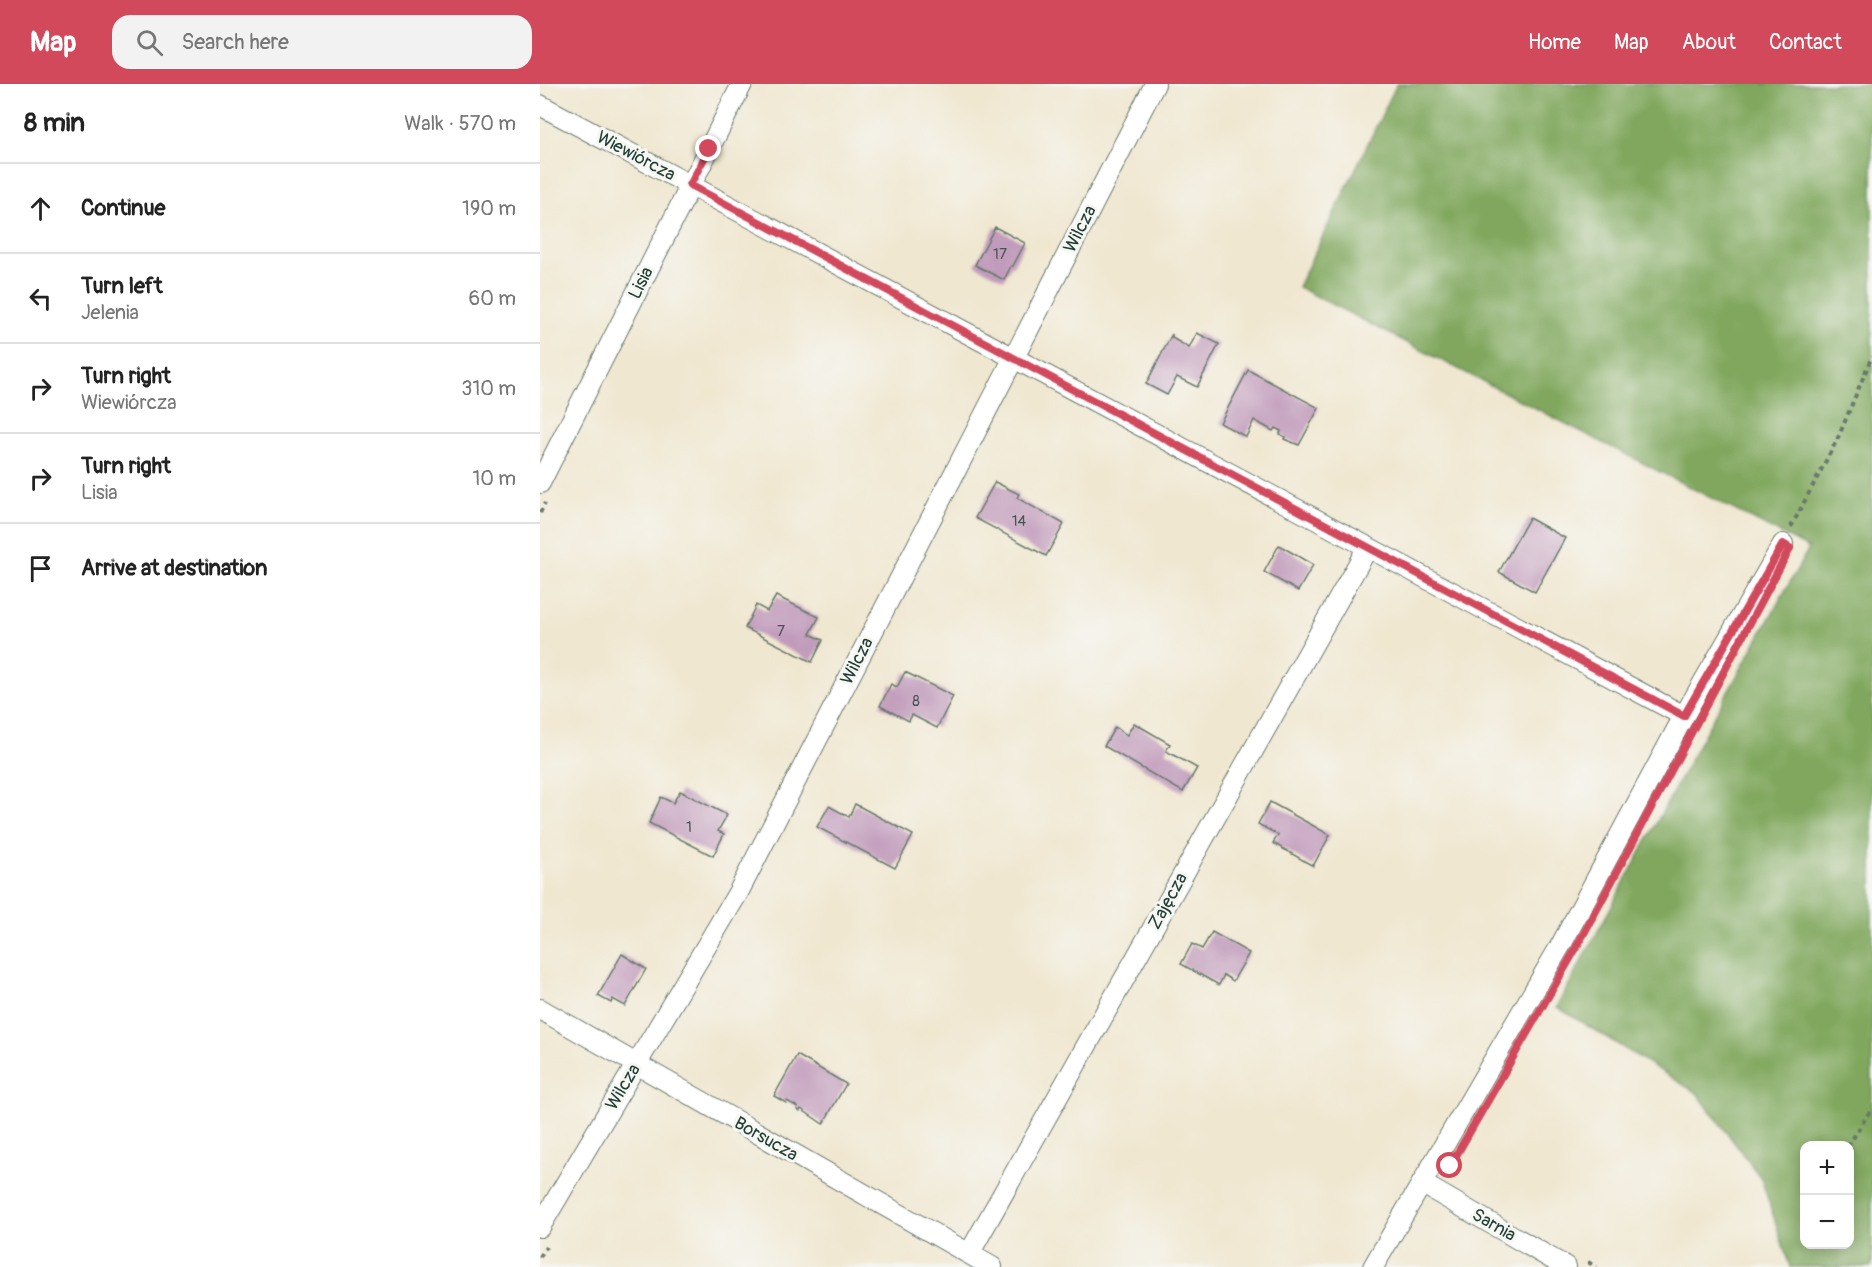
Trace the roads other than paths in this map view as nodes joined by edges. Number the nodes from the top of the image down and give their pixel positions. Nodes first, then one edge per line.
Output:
1 (742, 84) edge
2 (1155, 84) edge
3 (540, 105) edge
4 (690, 185) junction
5 (1013, 357) junction
6 (540, 483) edge
7 (1783, 544) road end
8 (1368, 547) junction
9 (1684, 716) junction
10 (540, 1009) edge
11 (636, 1065) junction
12 (1423, 1184) junction
13 (540, 1227) edge
14 (969, 1254) junction
15 (992, 1267) edge
16 (1373, 1267) edge
17 (1566, 1267) edge

1 - 4 street, Lisia
2 - 5 street, Wilcza
3 - 4 street, Wiewiórcza
4 - 5 street, Wiewiórcza
4 - 6 street, Lisia
5 - 8 street, Wiewiórcza
5 - 11 street, Wilcza
7 - 9 street
8 - 9 street, Wiewiórcza
8 - 14 street, Zajęcza
9 - 12 street
10 - 11 street, Borsucza
11 - 13 street, Wilcza
11 - 14 street, Borsucza
12 - 16 street
12 - 17 street, Sarnia
14 - 15 street, Borsucza

